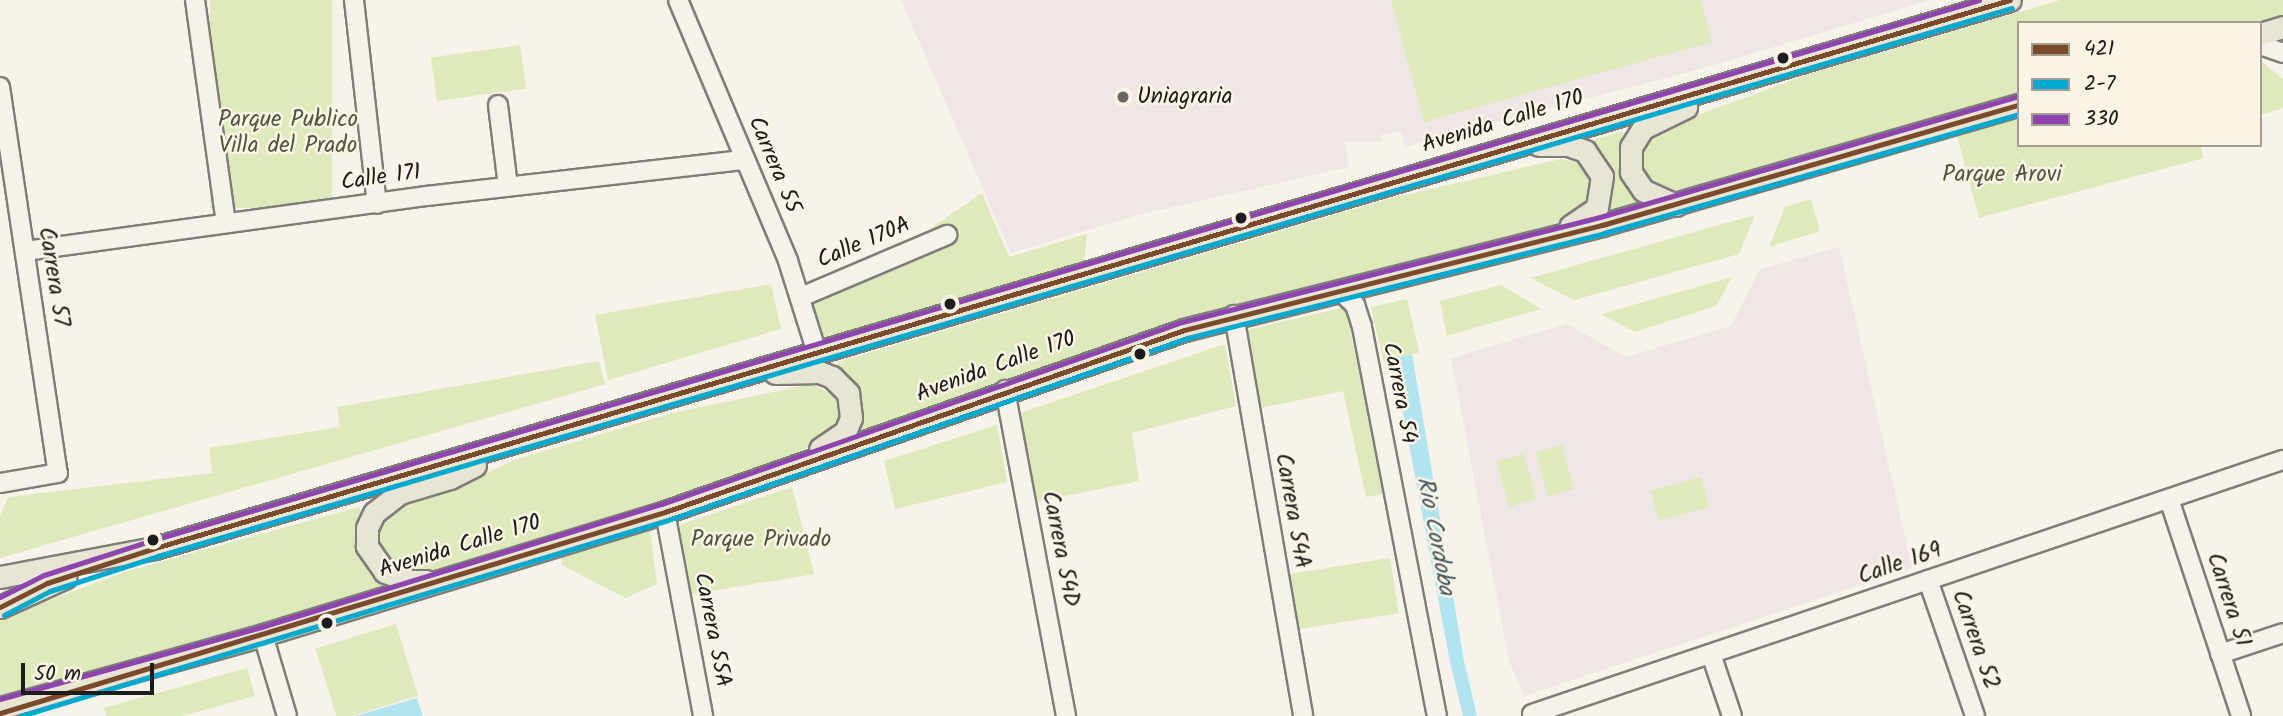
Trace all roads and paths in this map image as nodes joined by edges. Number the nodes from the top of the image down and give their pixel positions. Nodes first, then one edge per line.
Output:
1 (195, 0) edge
2 (356, 0) edge
3 (678, 0) edge
4 (2010, 0) edge
5 (2283, 27) edge
6 (2262, 32) edge
7 (2262, 46) edge
8 (2283, 52) edge
9 (1761, 73) junction
10 (0, 87) edge
11 (498, 105) dead end
12 (2017, 105) edge
13 (1520, 144) junction
14 (745, 160) junction
15 (508, 186) junction
16 (377, 204) junction
17 (1676, 205) junction
18 (226, 223) junction
19 (947, 235) dead end
20 (24, 251) junction
21 (1503, 251) junction
22 (1340, 291) junction
23 (801, 297) junction
24 (1234, 315) junction
25 (817, 353) junction
26 (750, 373) junction
27 (1005, 390) junction
28 (514, 444) junction
29 (2283, 460) edge
30 (0, 483) edge
31 (738, 486) junction
32 (2169, 499) junction
33 (665, 512) junction
34 (155, 548) junction
35 (0, 577) edge
36 (1928, 580) junction
37 (440, 581) junction
38 (0, 607) edge
39 (2283, 633) edge
40 (263, 635) junction
41 (1711, 654) junction
42 (2221, 654) junction
43 (0, 710) edge
44 (1532, 714) dead end
45 (287, 716) edge
46 (703, 716) edge
47 (1066, 716) edge
48 (1303, 716) edge
49 (1437, 716) edge
50 (1732, 716) edge
51 (1975, 716) edge
52 (2241, 716) edge

1 - 18 street
2 - 16 street
3 - 14 street, Carrera 55
4 - 9 main road, Avenida Calle 170
5 - 6 main road
7 - 8 street
9 - 13 main road, Avenida Calle 170
9 - 17 main road
10 - 20 street, Carrera 57
11 - 15 street
12 - 17 main road, Avenida Calle 170
13 - 21 main road
13 - 25 main road, Avenida Calle 170
14 - 15 street, Calle 171
14 - 23 street, Carrera 55
15 - 16 street, Calle 171
16 - 18 street, Calle 171
17 - 21 main road, Avenida Calle 170
18 - 20 street, Calle 171
19 - 23 street, Calle 170A
20 - 30 street, Carrera 57
21 - 22 main road, Avenida Calle 170
22 - 24 main road, Avenida Calle 170
22 - 49 street, Carrera 54
23 - 25 street, Carrera 55
24 - 27 main road, Avenida Calle 170
24 - 48 street, Carrera 54A
25 - 26 main road, Avenida Calle 170
26 - 28 main road, Avenida Calle 170
26 - 31 main road
27 - 31 main road, Avenida Calle 170
27 - 47 street, Carrera 54D
28 - 34 main road, Avenida Calle 170
28 - 37 main road
29 - 32 street, Calle 169
31 - 33 main road, Avenida Calle 170
32 - 36 street, Calle 169
32 - 42 street, Carrera 51
33 - 37 main road, Avenida Calle 170
33 - 46 street, Carrera 55A
34 - 35 main road, Avenida Calle 170
34 - 38 main road
36 - 41 street, Calle 169
36 - 51 street, Carrera 52
37 - 40 main road, Avenida Calle 170
39 - 42 street
40 - 43 main road, Avenida Calle 170
40 - 45 street
41 - 44 street, Calle 169
41 - 50 street
42 - 52 street, Carrera 51

